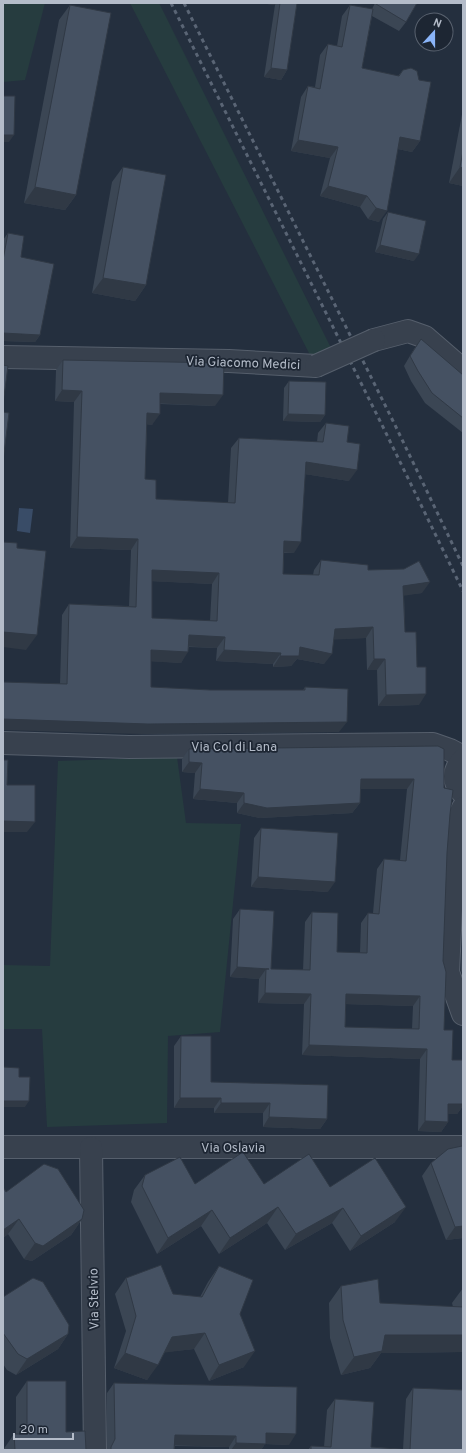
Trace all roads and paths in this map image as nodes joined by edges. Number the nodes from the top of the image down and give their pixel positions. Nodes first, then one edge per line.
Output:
1 (3, 357) edge
2 (463, 370) edge
3 (3, 743) edge
4 (463, 757) edge
5 (463, 760) edge
6 (463, 793) edge
7 (463, 808) edge
8 (463, 1014) edge
9 (3, 1147) edge
10 (463, 1147) edge
11 (90, 1148) junction
12 (95, 1450) edge

1 - 2 street, Via Giacomo Medici, bridge
3 - 4 street, Via Col di Lana
5 - 6 street
7 - 8 street
9 - 11 street, Via Oslavia
10 - 11 street, Via Oslavia
11 - 12 street, Via Stelvio

